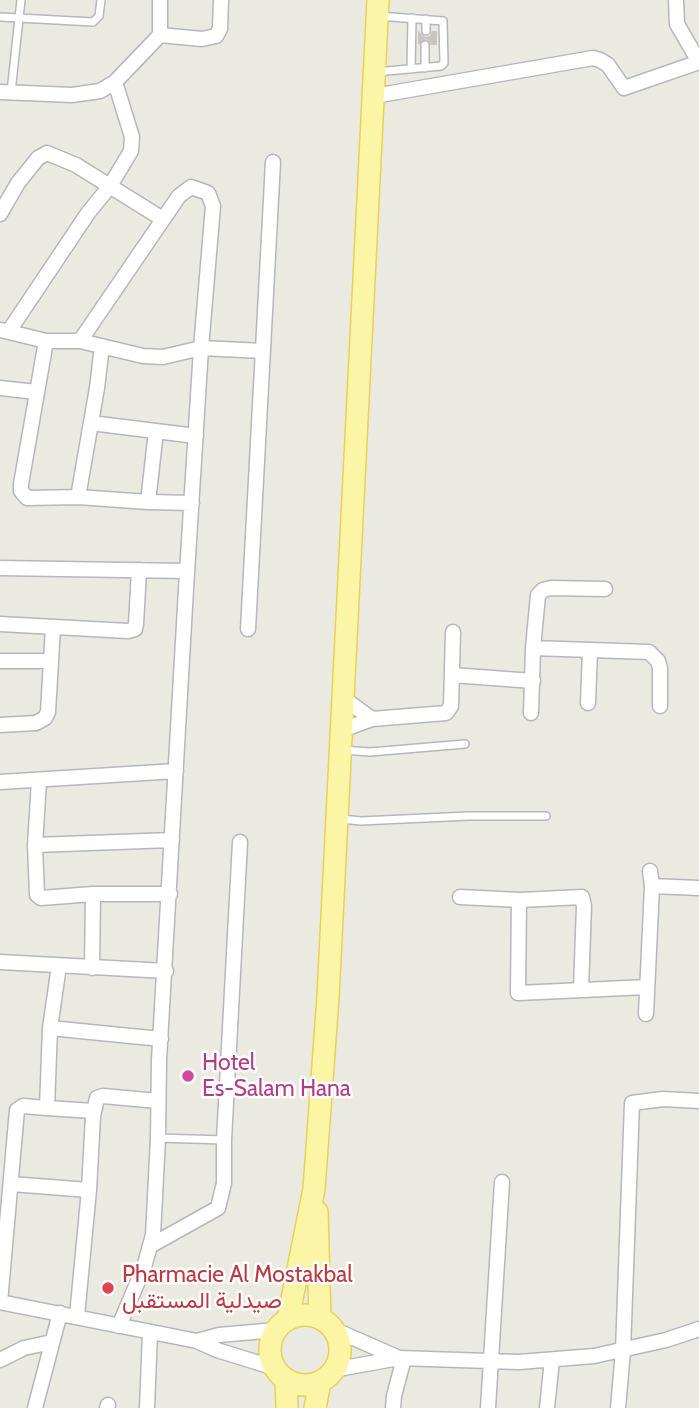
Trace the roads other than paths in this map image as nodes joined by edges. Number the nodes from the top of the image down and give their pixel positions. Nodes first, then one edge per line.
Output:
1 (21, 0) edge
2 (101, 0) edge
3 (160, 0) edge
4 (221, 0) edge
5 (676, 0) edge
6 (378, 8) edge
7 (0, 17) edge
8 (20, 18) junction
9 (412, 18) junction
10 (426, 19) junction
11 (426, 31) dead end
12 (159, 35) junction
13 (425, 45) dead end
14 (699, 62) edge
15 (425, 68) junction
16 (411, 69) junction
17 (376, 72) junction
18 (115, 82) junction
19 (5, 92) edge
20 (374, 96) junction
21 (272, 162) dead end
22 (110, 186) junction
23 (0, 214) edge
24 (161, 218) junction
25 (4, 331) edge
26 (46, 341) junction
27 (80, 341) junction
28 (102, 346) junction
29 (201, 348) junction
30 (263, 351) junction
31 (0, 388) edge
32 (36, 392) junction
33 (92, 423) junction
34 (156, 431) junction
35 (196, 436) junction
36 (78, 497) junction
37 (148, 502) junction
38 (192, 503) junction
39 (0, 568) edge
40 (139, 570) junction
41 (187, 571) junction
42 (605, 589) dead end
43 (0, 624) edge
44 (52, 627) junction
45 (248, 629) dead end
46 (453, 632) dead end
47 (533, 648) junction
48 (590, 651) junction
49 (0, 661) edge
50 (51, 661) junction
51 (452, 675) junction
52 (533, 681) junction
53 (343, 698) junction
54 (588, 703) dead end
55 (660, 706) dead end
56 (531, 713) dead end
57 (372, 719) junction
58 (0, 726) edge
59 (342, 740) junction
60 (465, 744) dead end
61 (176, 771) junction
62 (39, 781) junction
63 (0, 782) edge
64 (546, 816) dead end
65 (337, 818) junction
66 (172, 840) junction
67 (240, 842) dead end
68 (35, 845) junction
69 (699, 888) edge
70 (93, 894) junction
71 (170, 894) junction
72 (460, 897) dead end
73 (519, 900) junction
74 (0, 962) edge
75 (59, 966) junction
76 (92, 968) junction
77 (166, 971) junction
78 (647, 988) junction
79 (581, 989) junction
80 (646, 1014) dead end
81 (50, 1028) junction
82 (161, 1039) junction
83 (158, 1101) junction
84 (699, 1101) edge
85 (47, 1108) junction
86 (93, 1111) junction
87 (158, 1138) junction
88 (7, 1139) edge
89 (223, 1140) junction
90 (502, 1182) dead end
91 (11, 1184) junction
92 (314, 1189) junction
93 (89, 1190) junction
94 (150, 1246) junction
95 (0, 1302) edge
96 (60, 1313) junction
97 (77, 1316) junction
98 (282, 1324) junction
99 (327, 1324) junction
100 (118, 1326) junction
101 (699, 1329) edge
102 (150, 1333) junction
103 (197, 1340) junction
104 (52, 1342) junction
105 (623, 1351) junction
106 (402, 1358) junction
107 (0, 1360) edge
108 (552, 1360) junction
109 (489, 1362) junction
110 (280, 1373) junction
111 (326, 1376) junction
112 (35, 1408) edge
113 (147, 1408) edge
114 (288, 1408) edge
115 (315, 1408) edge
116 (393, 1408) edge
117 (488, 1408) edge
118 (547, 1408) edge
119 (618, 1408) edge

1 - 8 lane
2 - 8 lane
3 - 12 street
4 - 12 street
5 - 14 street
6 - 9 lane
6 - 17 main road
7 - 8 lane
8 - 19 lane
9 - 10 lane
9 - 16 lane
10 - 11 lane
10 - 15 lane
12 - 18 street
13 - 15 lane
14 - 20 street
15 - 16 lane
16 - 17 lane
17 - 20 main road
18 - 19 street
18 - 22 street
20 - 53 main road
21 - 30 street
22 - 23 street
22 - 24 street
22 - 25 street
24 - 27 street
24 - 29 street
25 - 26 street
26 - 27 street
26 - 32 street
27 - 28 street
28 - 29 street
28 - 33 street
29 - 30 street
29 - 35 street
30 - 45 street
31 - 32 street
32 - 36 street
33 - 34 street
33 - 36 street
34 - 35 street
34 - 37 street
35 - 38 street
36 - 37 street
37 - 38 street
38 - 41 street
39 - 40 street
40 - 41 street
40 - 44 street
41 - 61 street
42 - 47 street
43 - 44 street
44 - 50 street
46 - 51 street
47 - 48 street
47 - 52 street
48 - 54 street
48 - 55 street
49 - 50 street
50 - 58 street
51 - 52 street
51 - 57 street
52 - 56 street
53 - 57 street
53 - 59 main road
57 - 59 street
59 - 60 lane
59 - 65 main road
61 - 62 street
61 - 66 street
62 - 63 street
62 - 68 street
64 - 65 lane
65 - 92 main road
66 - 68 street
66 - 71 street
67 - 89 street
68 - 70 street
69 - 78 street
70 - 71 street
70 - 76 street
71 - 77 street
72 - 73 street
73 - 79 street
73 - 79 street
74 - 75 street
75 - 76 street
75 - 81 street
76 - 77 street
77 - 82 street
78 - 79 street
78 - 80 street
81 - 82 street
81 - 85 street
82 - 83 street
83 - 86 street
83 - 87 street
84 - 105 street
85 - 86 street
85 - 88 street
86 - 93 street
87 - 89 lane
87 - 94 street
88 - 91 street
89 - 94 street
90 - 109 street
91 - 93 street
91 - 95 street
92 - 98 main road
92 - 99 main road
93 - 97 street
94 - 100 street
95 - 96 street
96 - 97 street
96 - 104 street
97 - 100 street
98 - 99 main road
98 - 103 street
98 - 110 main road
99 - 106 street
99 - 111 main road
100 - 102 street
101 - 105 street
102 - 103 street
102 - 113 street
103 - 110 street
104 - 107 street
104 - 112 street
105 - 108 street
105 - 119 street
106 - 109 street
106 - 111 street
106 - 116 street
108 - 109 street
108 - 118 street
109 - 117 street
110 - 111 main road
110 - 114 main road
111 - 115 main road

